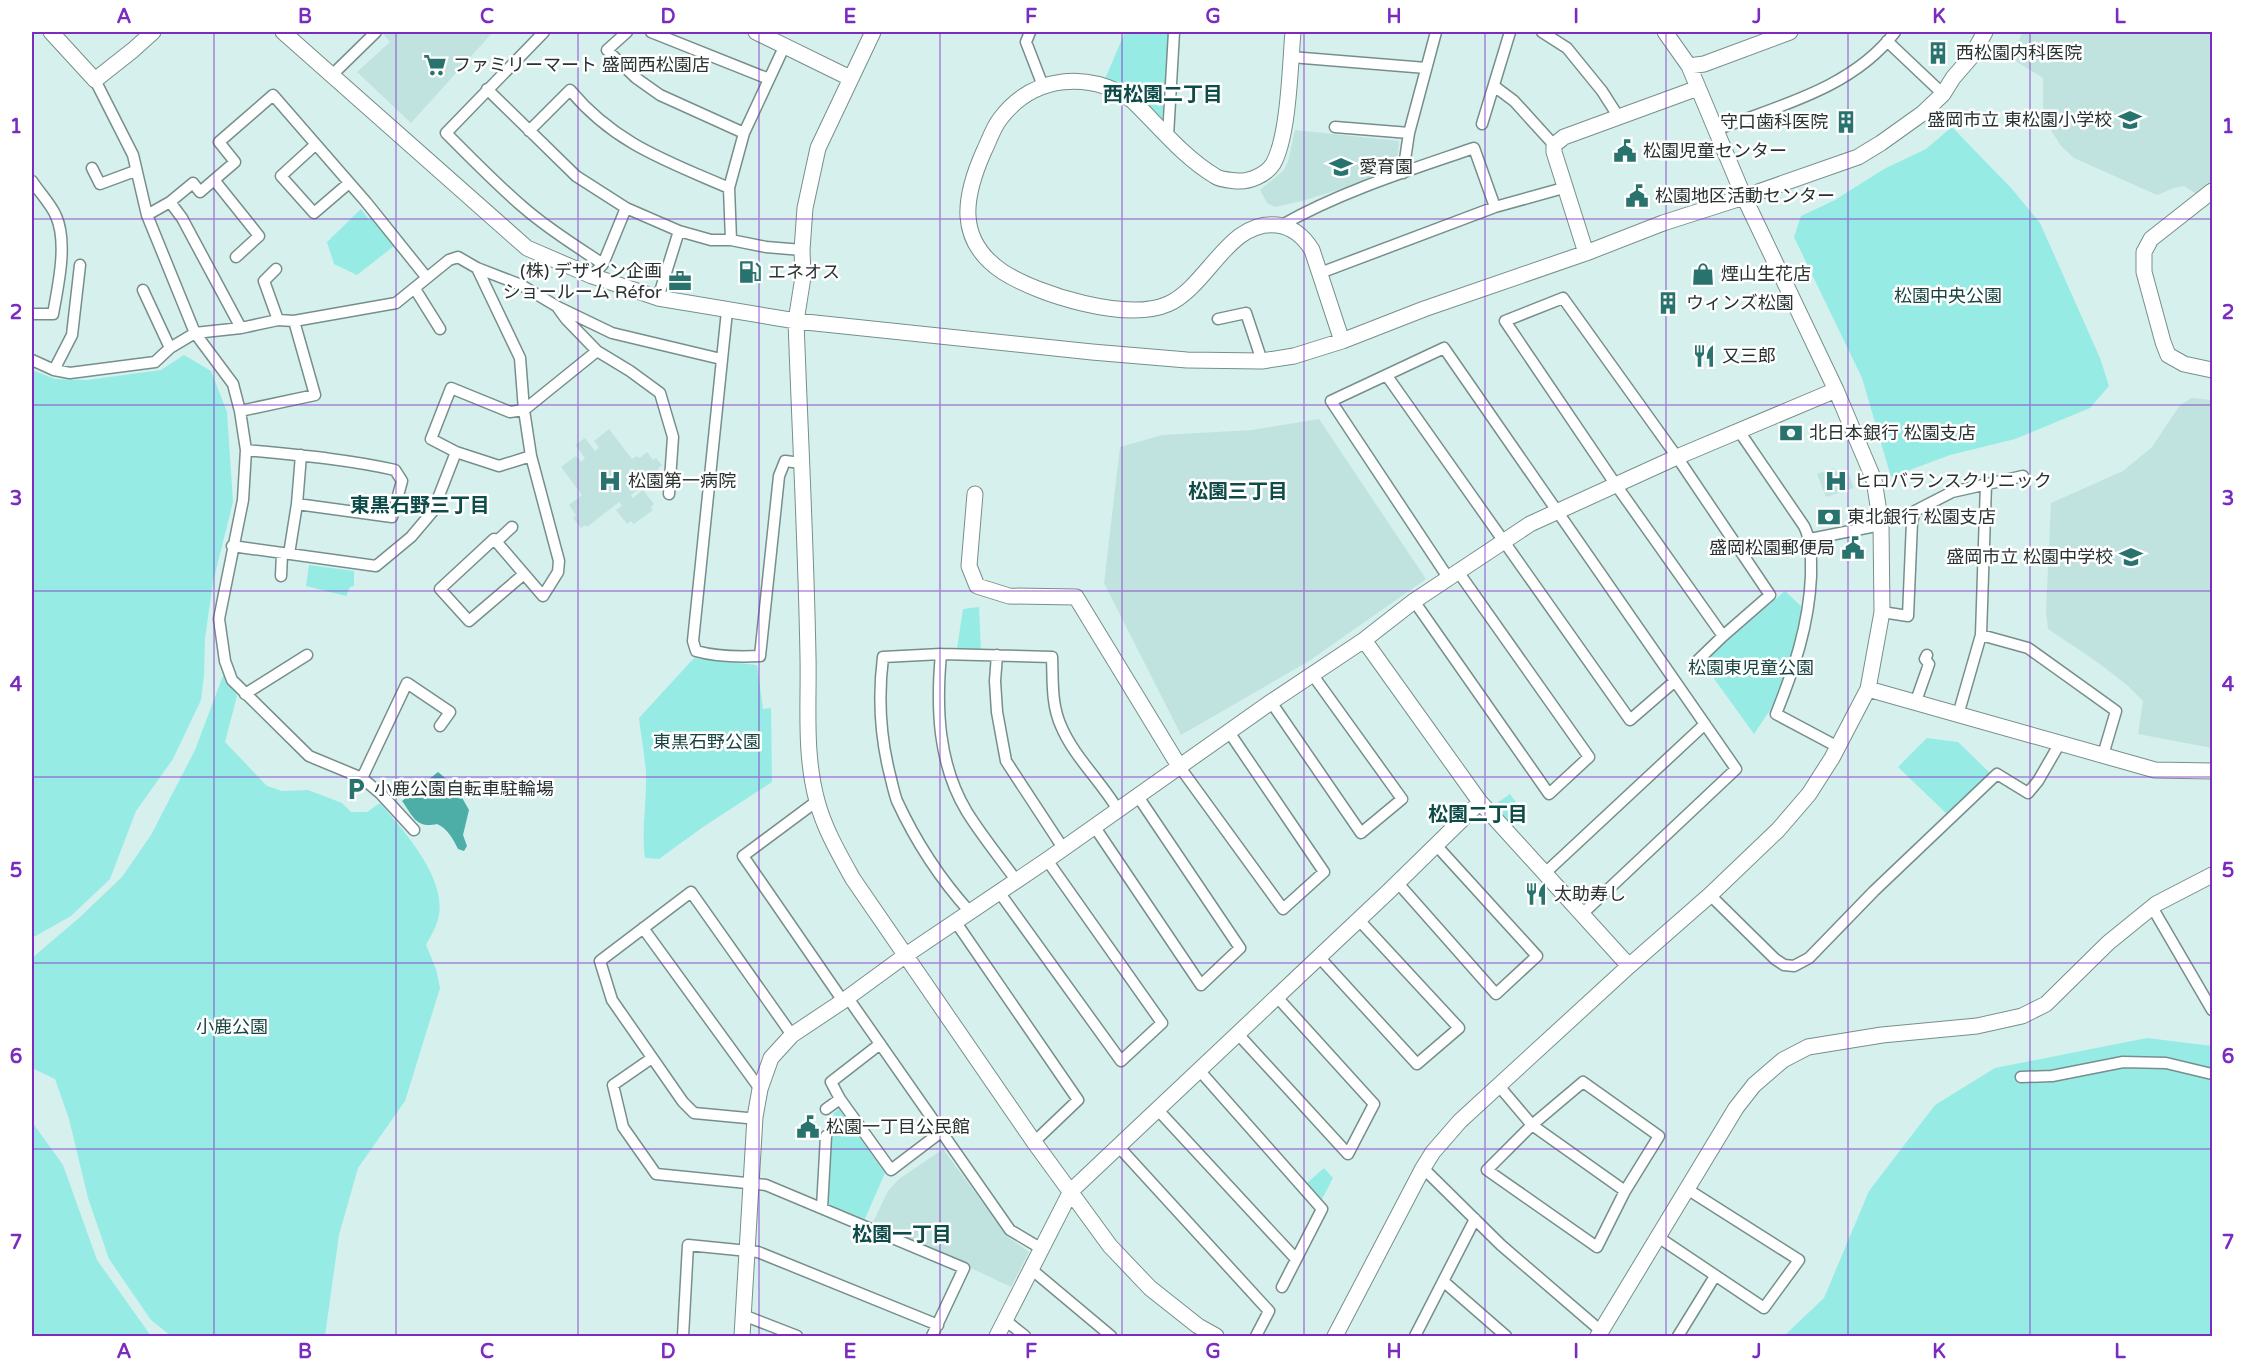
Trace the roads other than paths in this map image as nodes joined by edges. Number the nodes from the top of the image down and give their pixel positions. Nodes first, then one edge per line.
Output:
1 (51, 32) edge
2 (153, 32) edge
3 (283, 32) edge
4 (376, 32) edge
5 (544, 32) edge
6 (627, 32) edge
7 (651, 32) edge
8 (756, 32) edge
9 (873, 32) edge
10 (1030, 32) edge
11 (1174, 32) edge
12 (1293, 32) edge
13 (1436, 32) edge
14 (1510, 32) edge
15 (1542, 32) edge
16 (1665, 32) edge
17 (1786, 32) edge
18 (1895, 32) edge
19 (1985, 32) edge
20 (1887, 41) junction
21 (785, 45) junction
22 (1291, 57) junction
23 (1689, 66) junction
24 (1426, 68) junction
25 (333, 74) junction
26 (850, 78) junction
27 (769, 79) junction
28 (95, 80) junction
29 (1043, 86) junction
30 (1494, 86) junction
31 (1698, 88) junction
32 (487, 89) junction
33 (1943, 94) junction
34 (1618, 116) junction
35 (1482, 124) dead end
36 (1335, 127) dead end
37 (1716, 130) junction
38 (529, 131) junction
39 (744, 133) junction
40 (1409, 134) junction
41 (1168, 136) junction
42 (315, 145) junction
43 (1554, 145) junction
44 (92, 168) dead end
45 (135, 171) junction
46 (1403, 173) junction
47 (32, 181) edge
48 (215, 181) junction
49 (349, 183) junction
50 (1567, 187) junction
51 (729, 188) junction
52 (2212, 191) edge
53 (1744, 198) junction
54 (170, 202) junction
55 (1495, 207) junction
56 (626, 208) junction
57 (147, 216) junction
58 (1282, 225) junction
59 (679, 231) junction
60 (731, 240) junction
61 (802, 250) junction
62 (1586, 253) junction
63 (236, 257) dead end
64 (603, 264) junction
65 (80, 265) dead end
66 (477, 268) junction
67 (276, 269) dead end
68 (1320, 273) junction
69 (592, 276) junction
70 (427, 278) junction
71 (415, 289) junction
72 (143, 290) dead end
73 (658, 298) junction
74 (558, 307) junction
75 (727, 311) junction
76 (32, 314) edge
77 (1218, 319) dead end
78 (278, 320) junction
79 (294, 321) junction
80 (796, 321) junction
81 (241, 328) junction
82 (440, 329) dead end
83 (195, 333) junction
84 (1342, 340) junction
85 (170, 348) junction
86 (597, 351) junction
87 (721, 359) junction
88 (32, 360) edge
89 (1262, 362) junction
90 (54, 370) junction
91 (2212, 370) edge
92 (1387, 376) junction
93 (1836, 390) junction
94 (524, 410) junction
95 (240, 411) junction
96 (1739, 431) junction
97 (246, 450) junction
98 (456, 452) junction
99 (301, 455) junction
100 (531, 456) junction
101 (1677, 458) junction
102 (801, 463) junction
103 (2023, 476) dead end
104 (1986, 484) junction
105 (1616, 485) junction
106 (669, 494) dead end
107 (975, 494) dead end
108 (297, 504) junction
109 (1558, 512) junction
110 (1881, 525) junction
111 (512, 527) dead end
112 (1810, 539) junction
113 (497, 542) junction
114 (1504, 542) junction
115 (232, 546) junction
116 (285, 554) junction
117 (524, 574) junction
118 (282, 576) dead end
119 (1454, 576) junction
120 (1414, 602) junction
121 (1882, 612) junction
122 (1981, 635) junction
123 (1723, 636) junction
124 (1364, 640) junction
125 (941, 654) junction
126 (307, 655) dead end
127 (997, 655) junction
128 (1927, 655) dead end
129 (1694, 664) dead end
130 (1312, 674) junction
131 (1675, 681) junction
132 (1868, 689) junction
133 (245, 694) junction
134 (1916, 701) junction
135 (1271, 702) junction
136 (1958, 715) junction
137 (1705, 724) junction
138 (440, 726) dead end
139 (1230, 732) junction
140 (2060, 744) junction
141 (1838, 747) junction
142 (2103, 755) junction
143 (1179, 766) junction
144 (2212, 771) edge
145 (362, 778) junction
146 (1137, 795) junction
147 (817, 801) junction
148 (1480, 802) junction
149 (1118, 810) junction
150 (1094, 826) junction
151 (414, 830) dead end
152 (1435, 844) junction
153 (1063, 848) junction
154 (1047, 860) junction
155 (1544, 874) junction
156 (2212, 876) edge
157 (1016, 880) junction
158 (1396, 882) junction
159 (999, 892) junction
160 (1710, 895) junction
161 (2152, 907) junction
162 (970, 912) junction
163 (1581, 915) junction
164 (1358, 919) junction
165 (955, 921) junction
166 (643, 928) junction
167 (906, 955) junction
168 (1319, 957) junction
169 (1629, 966) junction
170 (1276, 996) junction
171 (845, 1000) junction
172 (2212, 1010) edge
173 (1237, 1033) junction
174 (792, 1035) junction
175 (880, 1044) junction
176 (652, 1058) junction
177 (1199, 1070) junction
178 (2212, 1074) edge
179 (2021, 1077) dead end
180 (1499, 1086) junction
181 (760, 1089) junction
182 (840, 1099) junction
183 (826, 1109) dead end
184 (1157, 1109) junction
185 (754, 1117) junction
186 (1532, 1125) junction
187 (941, 1132) junction
188 (826, 1136) dead end
189 (1034, 1142) junction
190 (1118, 1146) junction
191 (1423, 1168) junction
192 (751, 1183) junction
193 (1687, 1189) junction
194 (1071, 1191) junction
195 (1625, 1191) junction
196 (822, 1208) junction
197 (1475, 1219) junction
198 (1658, 1237) junction
199 (1042, 1249) junction
200 (747, 1250) junction
201 (1296, 1258) junction
202 (1031, 1269) junction
203 (1715, 1276) junction
204 (1443, 1281) junction
205 (1282, 1287) dead end
206 (743, 1315) junction
207 (1005, 1320) junction
208 (938, 1325) junction
209 (1599, 1334) edge
210 (683, 1336) edge
211 (742, 1336) edge
212 (797, 1336) edge
213 (932, 1336) edge
214 (997, 1336) edge
215 (1025, 1336) edge
216 (1111, 1336) edge
217 (1216, 1336) edge
218 (1256, 1336) edge
219 (1335, 1336) edge
220 (1415, 1336) edge
221 (1506, 1336) edge
222 (1678, 1336) edge

1 - 28 street
2 - 28 street
3 - 25 street
4 - 25 street
5 - 32 street
6 - 39 street
7 - 27 street
8 - 21 street
9 - 26 street
10 - 29 street
11 - 41 street
12 - 22 street
13 - 24 street
14 - 30 street
15 - 34 street
16 - 23 street
17 - 23 street
18 - 20 street
19 - 33 street
20 - 33 street
20 - 37 street
21 - 26 street
21 - 27 street
22 - 24 street
22 - 41 street
23 - 31 street
24 - 40 street
25 - 69 street
26 - 61 street
27 - 39 street
28 - 45 street
29 - 41 street
29 - 58 street
30 - 35 street
30 - 43 street
31 - 34 street
31 - 37 street
32 - 38 street
32 - 64 street
33 - 53 street
34 - 43 street
36 - 40 street
37 - 53 street
38 - 51 street
38 - 56 street
39 - 51 street
40 - 46 street
42 - 48 street
42 - 49 street
42 - 49 street
43 - 50 street
44 - 45 street
45 - 57 street
46 - 55 street
46 - 58 street
47 - 76 street
48 - 54 street
48 - 63 street
49 - 70 street
50 - 55 street
50 - 62 street
51 - 60 street
52 - 91 street
53 - 62 street
53 - 93 street
54 - 57 street
54 - 81 street
55 - 68 street
56 - 59 street
56 - 64 street
57 - 83 street
58 - 68 street
59 - 60 street
59 - 73 street
60 - 61 street
61 - 80 street
62 - 84 street
64 - 69 street
65 - 90 street
66 - 70 street
66 - 74 street
66 - 94 street
67 - 78 street
68 - 84 street
69 - 73 street
70 - 71 street
71 - 79 street
71 - 82 street
72 - 85 street
73 - 75 street
74 - 86 street
74 - 87 street
75 - 80 street
75 - 87 street
77 - 89 street
78 - 79 street
78 - 81 street
79 - 95 street
80 - 89 street
80 - 102 street
81 - 83 street
83 - 85 street
83 - 95 street
84 - 89 street
85 - 90 street
86 - 94 street
86 - 106 street
87 - 102 street
88 - 90 street
92 - 109 street
92 - 114 street
92 - 119 street
93 - 96 street
93 - 110 street
94 - 98 street
94 - 100 street
95 - 97 street
96 - 101 street
96 - 112 street
97 - 99 street
97 - 115 street
98 - 100 street
98 - 116 street
99 - 108 street
99 - 108 street
100 - 117 street
101 - 105 street
101 - 105 street
101 - 123 street
102 - 147 street
103 - 104 street
104 - 121 street
104 - 122 street
105 - 109 street
105 - 123 street
107 - 143 street
108 - 116 street
109 - 114 street
109 - 131 street
110 - 112 street
110 - 121 street
111 - 113 street
112 - 141 street
113 - 117 street
113 - 117 street
114 - 119 street
114 - 131 street
115 - 116 street
115 - 133 street
116 - 118 street
119 - 120 street
119 - 120 street
120 - 124 street
121 - 132 street
122 - 136 street
122 - 142 street
123 - 129 street
124 - 130 street
124 - 148 street
125 - 127 street
125 - 157 street
125 - 162 street
126 - 133 street
127 - 149 street
127 - 153 street
128 - 134 street
130 - 135 street
130 - 135 street
131 - 137 street
132 - 134 street
132 - 141 street
133 - 145 street
134 - 136 street
135 - 139 street
136 - 140 street
137 - 155 street
137 - 163 street
138 - 145 street
139 - 143 street
139 - 143 street
140 - 142 street
140 - 160 street
141 - 160 street
142 - 144 street
143 - 146 street
145 - 151 street
146 - 149 street
146 - 150 street
147 - 167 street
147 - 171 street
148 - 152 street
148 - 155 street
149 - 150 street
150 - 153 street
152 - 158 street
152 - 158 street
153 - 154 street
154 - 157 street
154 - 159 street
155 - 163 street
156 - 161 street
157 - 159 street
158 - 164 street
159 - 162 street
160 - 169 street
161 - 172 street
161 - 193 street
162 - 165 street
163 - 169 street
164 - 168 street
164 - 168 street
165 - 167 street
165 - 189 street
166 - 174 street
166 - 176 street
166 - 181 street
167 - 171 street
167 - 189 street
168 - 170 street
169 - 180 street
170 - 173 street
170 - 173 street
171 - 174 street
171 - 175 street
173 - 177 street
174 - 181 street
175 - 182 street
175 - 187 street
176 - 185 street
176 - 192 street
177 - 184 street
177 - 201 street
178 - 179 street
180 - 186 street
180 - 191 street
181 - 185 street
182 - 183 street
182 - 187 street
184 - 190 street
184 - 201 street
185 - 192 street
186 - 195 street
186 - 195 street
186 - 195 street
187 - 199 street
188 - 196 street
189 - 194 street
190 - 194 street
190 - 218 street
191 - 197 street
191 - 219 street
192 - 196 street
192 - 200 street
193 - 198 street
193 - 203 street
194 - 199 street
194 - 217 street
196 - 208 street
197 - 204 street
197 - 209 street
198 - 203 street
198 - 209 street
199 - 202 street
200 - 206 street
200 - 208 street
200 - 210 street
201 - 205 street
202 - 207 street
202 - 216 street
203 - 222 street
204 - 220 street
204 - 221 street
206 - 211 street
206 - 212 street
207 - 214 street
207 - 215 street
208 - 213 street

